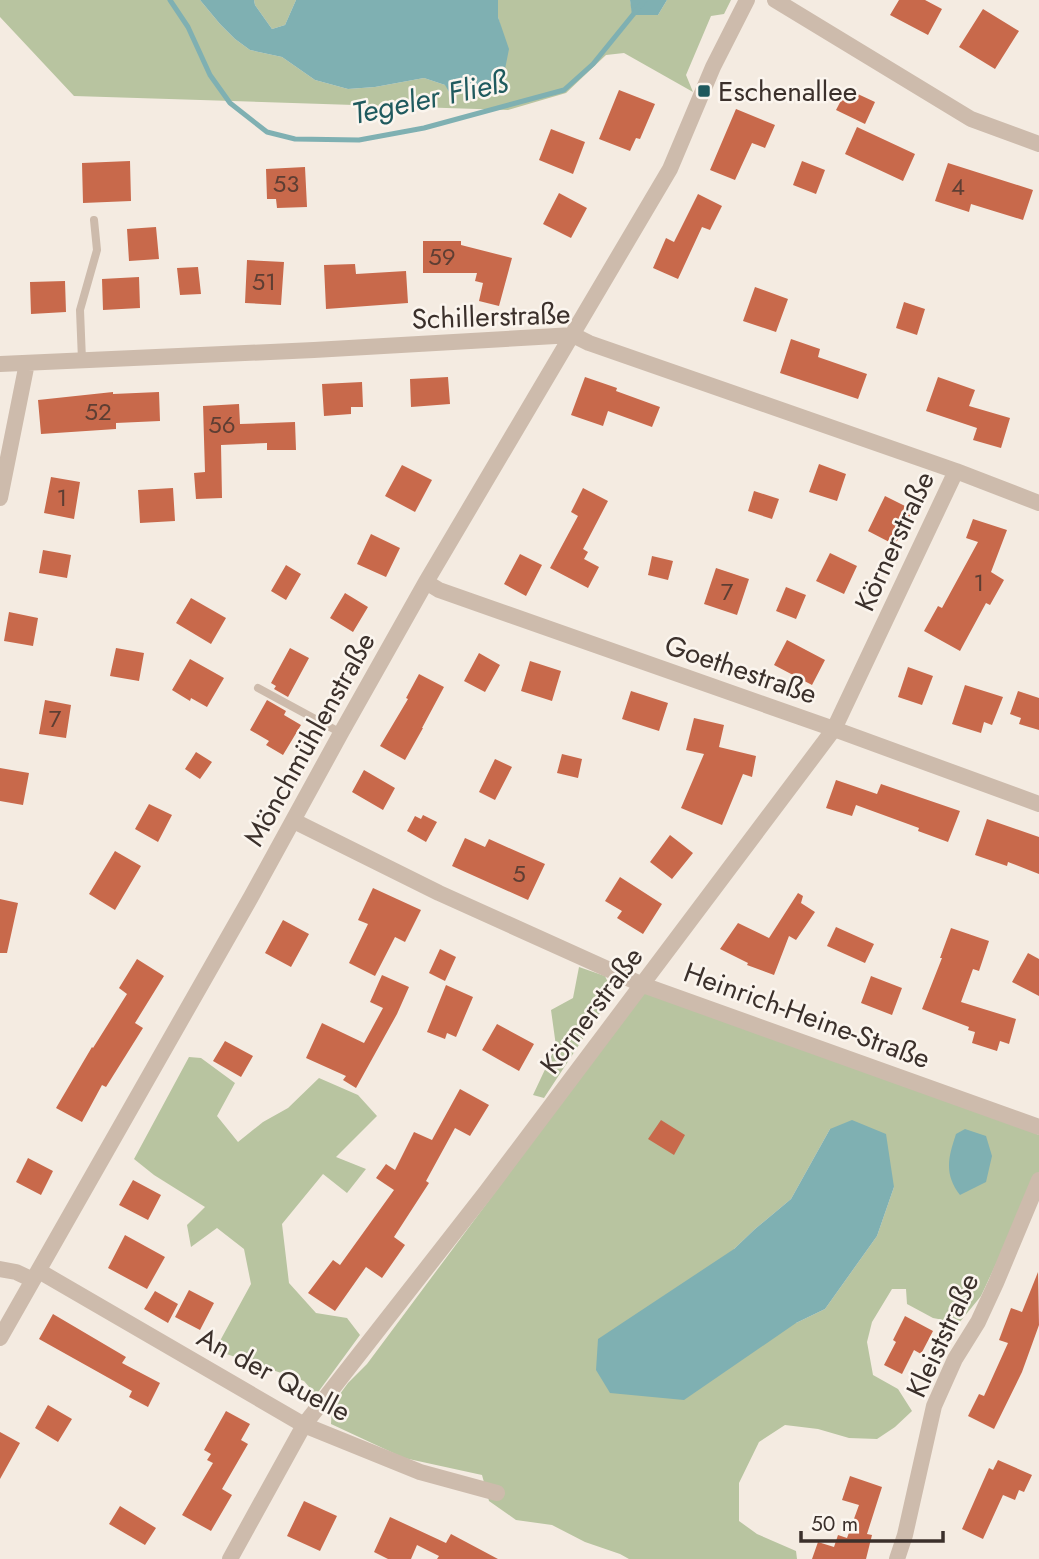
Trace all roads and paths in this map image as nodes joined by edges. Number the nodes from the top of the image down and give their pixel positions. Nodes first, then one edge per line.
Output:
1 (747, 0) edge
2 (775, 0) edge
3 (1039, 144) edge
4 (94, 220) dead end
5 (573, 335) junction
6 (82, 360) junction
7 (27, 363) junction
8 (0, 364) edge
9 (956, 471) junction
10 (0, 498) edge
11 (1039, 503) edge
12 (426, 582) junction
13 (258, 688) dead end
14 (834, 729) junction
15 (341, 733) junction
16 (1039, 804) edge
17 (294, 821) junction
18 (643, 985) junction
19 (1039, 1127) edge
20 (1039, 1180) edge
21 (0, 1269) edge
22 (36, 1276) junction
23 (0, 1338) edge
24 (304, 1425) junction
25 (497, 1493) dead end
26 (230, 1559) edge
27 (897, 1559) edge

1 - 5 street, Mönchmühlenstraße
2 - 3 street
4 - 6 lane
5 - 6 street, Schillerstraße
5 - 9 street, Schillerstraße
5 - 12 street, Mönchmühlenstraße
6 - 7 street, Schillerstraße
7 - 8 street, Schillerstraße
7 - 10 street
9 - 11 street, Schillerstraße
9 - 14 street, Körnerstraße
12 - 14 street, Goethestraße
12 - 15 street, Mönchmühlenstraße
13 - 15 lane
14 - 16 street, Goethestraße
14 - 18 street, Körnerstraße
15 - 17 street, Mönchmühlenstraße
17 - 18 street, Heinrich-Heine-Straße
17 - 22 street, Mönchmühlenstraße
18 - 19 street, Heinrich-Heine-Straße
18 - 24 street, Körnerstraße
20 - 27 street, Kleiststraße
21 - 22 street, An der Quelle
22 - 23 street, Mönchmühlenstraße
22 - 24 street, An der Quelle
24 - 25 street, An der Quelle
24 - 26 street, Körnerstraße

